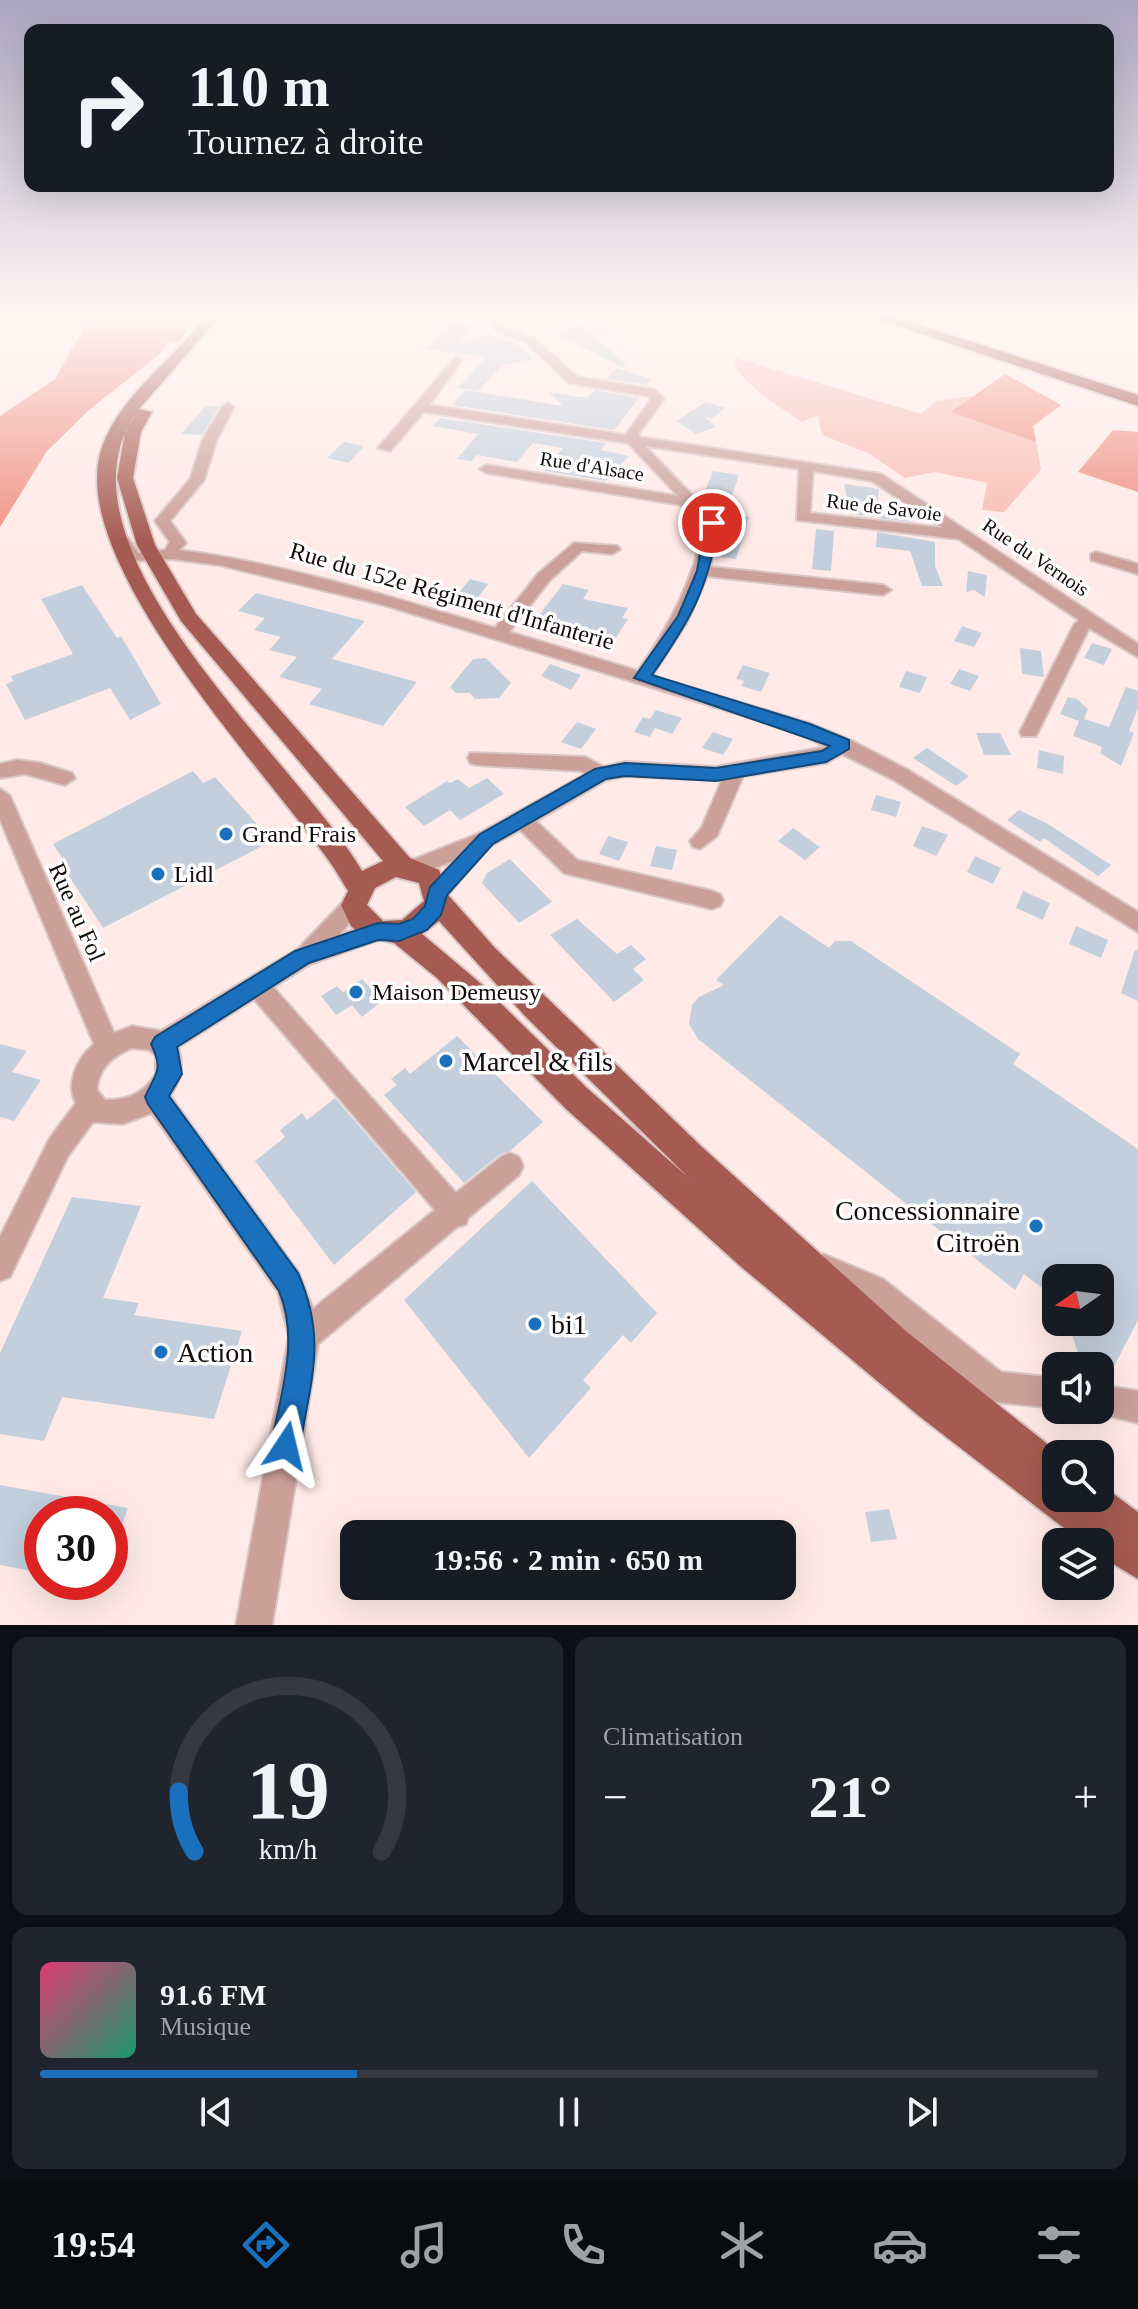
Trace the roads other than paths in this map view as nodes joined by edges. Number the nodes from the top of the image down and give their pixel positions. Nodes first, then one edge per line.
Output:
1 (148, 391) edge
2 (159, 391) edge
3 (434, 391) edge
4 (639, 391) edge
5 (228, 407) dead end
6 (421, 408) junction
7 (633, 441) junction
8 (385, 448) dead end
9 (806, 468) junction
10 (487, 469) dead end
11 (691, 502) junction
12 (113, 516) junction
13 (964, 535) junction
14 (612, 549) dead end
15 (157, 551) junction
16 (1096, 557) dead end
17 (1138, 569) edge
18 (704, 571) junction
19 (883, 590) dead end
20 (1092, 621) junction
21 (500, 633) junction
22 (1138, 652) edge
23 (642, 678) junction
24 (1029, 732) dead end
25 (843, 745) junction
26 (477, 758) dead end
27 (0, 771) edge
28 (735, 772) junction
29 (601, 774) junction
30 (65, 778) dead end
31 (0, 796) edge
32 (521, 819) junction
33 (487, 839) junction
34 (700, 841) dead end
35 (408, 867) junction
36 (356, 897) junction
37 (437, 897) junction
38 (712, 900) dead end
39 (1138, 923) edge
40 (388, 932) junction
41 (302, 957) junction
42 (256, 985) junction
43 (162, 1044) junction
44 (108, 1047) junction
45 (156, 1097) junction
46 (90, 1105) junction
47 (510, 1166) dead end
48 (456, 1214) junction
49 (788, 1253) junction
50 (0, 1267) edge
51 (304, 1336) junction
52 (1042, 1392) edge
53 (1114, 1403) edge
54 (1138, 1407) edge
55 (1042, 1464) edge
56 (1042, 1487) edge
57 (1075, 1512) edge
58 (1105, 1512) edge
59 (1138, 1537) edge
60 (1138, 1559) edge
61 (254, 1625) edge

1 - 12 main road
2 - 15 main road
3 - 6 street
4 - 7 street
5 - 15 street
6 - 7 street
6 - 8 street
7 - 9 street
7 - 11 street
9 - 13 street, Rue du Vernois
9 - 13 street, Rue de Savoie
10 - 11 street, Rue d'Alsace
11 - 18 street
12 - 15 street
12 - 36 main road
13 - 20 street, Rue du Vernois
14 - 21 street
15 - 21 street, Rue du 152e Régiment d'Infanterie
15 - 35 main road
16 - 17 street
18 - 19 street
18 - 23 street
20 - 22 street, Rue du Vernois
20 - 24 street, Rue du Vernois
21 - 23 street, Rue du 152e Régiment d'Infanterie
23 - 25 street, Rue du 152e Régiment d'Infanterie
25 - 28 street
25 - 39 street, Rue du 152e Régiment d'Infanterie
26 - 29 street
27 - 30 street
28 - 29 street
28 - 34 street
29 - 32 street
31 - 44 street, Rue au Fol
32 - 33 street
32 - 38 street
33 - 35 street
33 - 37 street
35 - 36 main road
35 - 37 main road
36 - 40 main road
36 - 41 street
37 - 40 main road
37 - 49 main road
40 - 41 street
40 - 56 main road
41 - 42 street
42 - 43 street
42 - 48 street
43 - 44 street
43 - 45 street
44 - 46 street
45 - 46 street
45 - 51 street
46 - 50 street
47 - 48 street
48 - 51 street
49 - 52 street
49 - 55 main road
51 - 61 street
53 - 54 street
57 - 60 main road
58 - 59 main road

